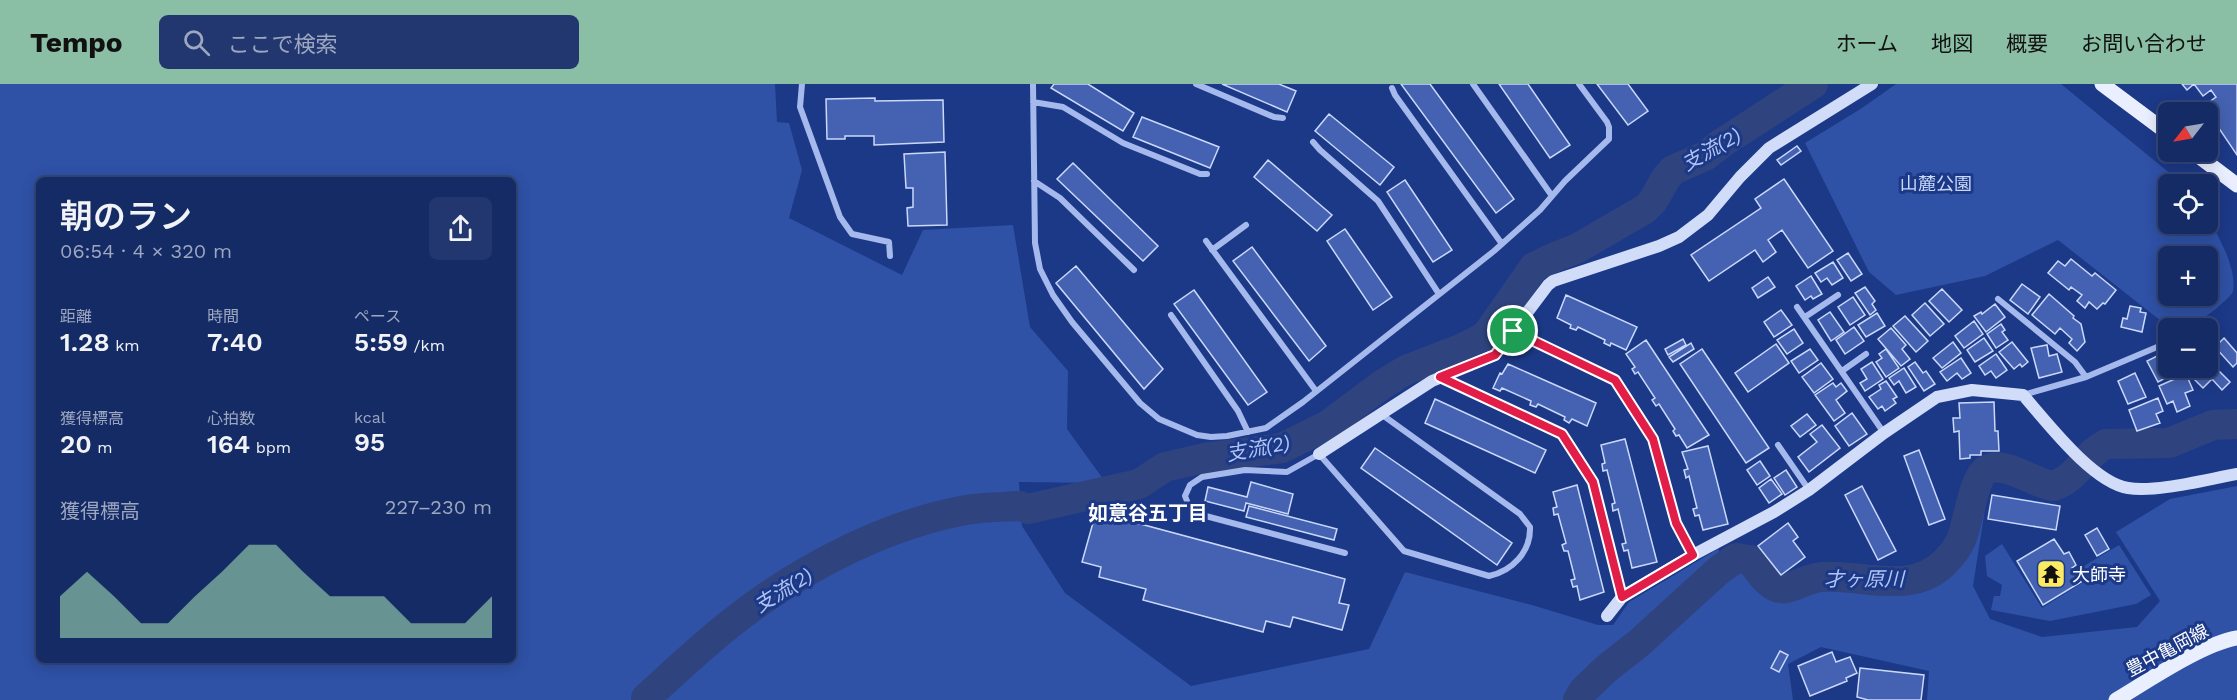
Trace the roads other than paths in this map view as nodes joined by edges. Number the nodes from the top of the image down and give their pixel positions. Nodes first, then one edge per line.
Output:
1 (802, 84) edge
2 (1033, 84) edge
3 (1196, 84) edge
4 (1473, 84) edge
5 (1579, 84) edge
6 (1872, 84) edge
7 (2102, 84) edge
8 (1392, 88) dead end
9 (1033, 102) junction
10 (1283, 118) dead end
11 (2158, 126) edge
12 (1313, 141) dead end
13 (2206, 162) edge
14 (1207, 174) dead end
15 (1034, 181) junction
16 (2237, 185) edge
17 (1552, 196) junction
18 (1246, 225) dead end
19 (1206, 241) dead end
20 (1502, 244) junction
21 (1212, 250) junction
22 (890, 256) dead end
23 (1134, 270) dead end
24 (1439, 294) junction
25 (1838, 295) dead end
26 (1998, 299) dead end
27 (1797, 307) dead end
28 (1171, 315) dead end
29 (1805, 317) junction
30 (1513, 331) junction
31 (2158, 347) edge
32 (1866, 354) dead end
33 (1842, 371) junction
34 (1440, 377) junction
35 (2086, 377) junction
36 (1316, 391) junction
37 (2023, 395) junction
38 (1380, 414) junction
39 (1248, 432) junction
40 (1884, 432) junction
41 (1778, 445) dead end
42 (1318, 454) junction
43 (2237, 474) edge
44 (1809, 490) junction
45 (1345, 553) dead end
46 (1693, 555) junction
47 (1622, 597) junction
48 (1607, 616) dead end
49 (2237, 638) edge
50 (2116, 700) edge

1 - 22 street
2 - 9 street
3 - 10 street
4 - 17 street
5 - 17 street
6 - 30 street
7 - 11 main road
8 - 20 street
9 - 14 street
9 - 15 street
12 - 24 street
13 - 16 main road
15 - 23 street
15 - 39 street
17 - 20 street
18 - 21 street
19 - 21 street
20 - 24 street
21 - 36 street
24 - 36 street
25 - 29 street
26 - 35 street
27 - 29 street
28 - 39 street
29 - 33 street
30 - 34 street
30 - 46 street
31 - 35 street
32 - 33 street
33 - 40 street
34 - 38 street
34 - 47 street
35 - 37 street
36 - 39 street
37 - 40 street
37 - 43 street
38 - 42 street
38 - 42 street
40 - 44 street
41 - 44 street
42 - 45 street
44 - 46 street
46 - 47 street
47 - 48 street
49 - 50 main road, 豊中亀岡線

